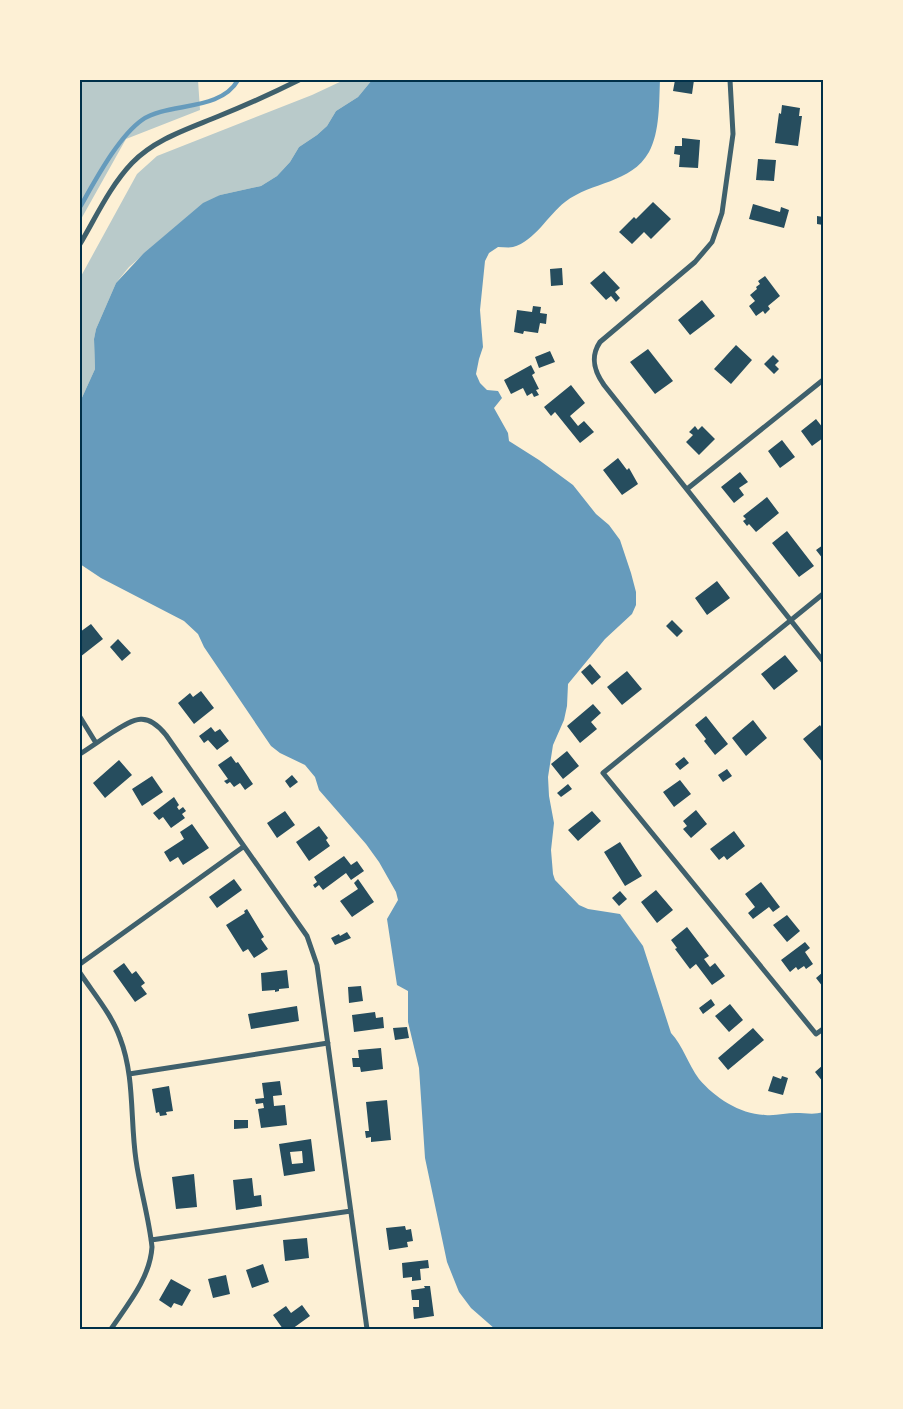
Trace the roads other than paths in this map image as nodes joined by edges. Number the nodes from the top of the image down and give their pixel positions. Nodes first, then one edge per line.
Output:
1 (299, 80) edge
2 (730, 80) edge
3 (80, 244) edge
4 (823, 380) edge
5 (687, 489) junction
6 (823, 594) edge
7 (790, 620) junction
8 (823, 661) edge
9 (80, 717) edge
10 (96, 743) junction
11 (80, 754) edge
12 (243, 847) junction
13 (80, 964) edge
14 (80, 973) edge
15 (823, 1029) edge
16 (328, 1043) junction
17 (129, 1074) junction
18 (351, 1211) junction
19 (151, 1240) junction
20 (111, 1329) edge
21 (367, 1329) edge

1 - 3 street
2 - 5 street
4 - 5 street
5 - 7 street
6 - 7 street
7 - 8 street
7 - 15 street
9 - 10 street
10 - 11 street
10 - 12 street
12 - 13 street
12 - 16 street
14 - 17 street
16 - 17 street
16 - 18 street
17 - 19 street
18 - 19 street
18 - 21 street
19 - 20 street

